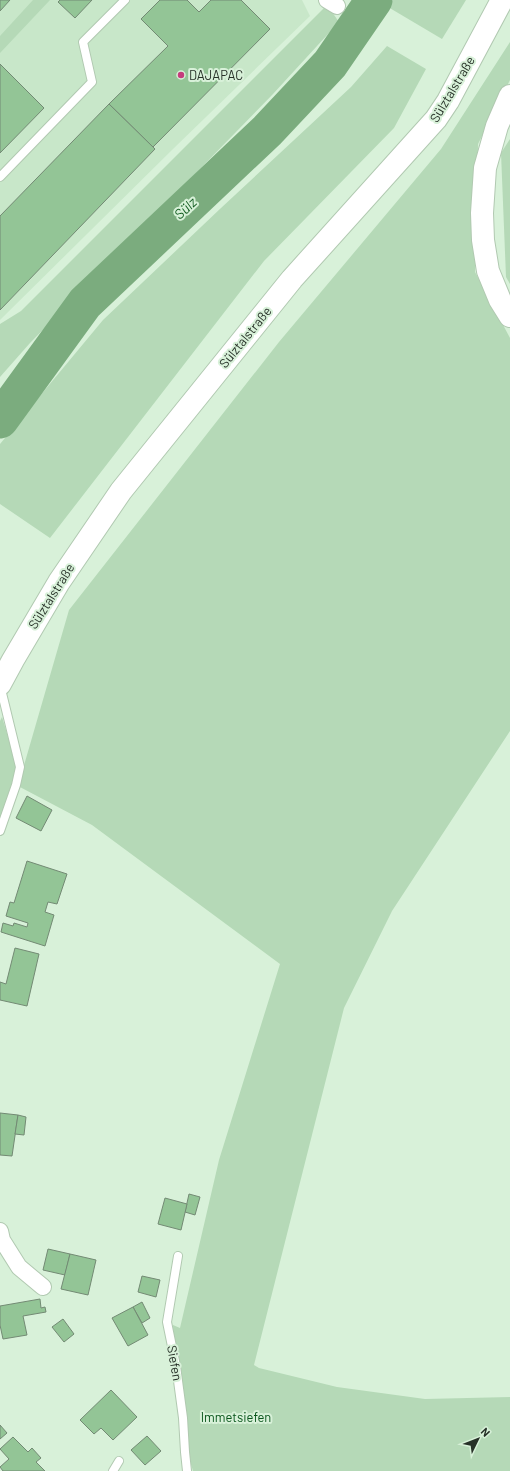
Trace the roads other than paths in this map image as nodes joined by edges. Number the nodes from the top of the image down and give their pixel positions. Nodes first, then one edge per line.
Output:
1 (125, 0) edge
2 (502, 0) edge
3 (510, 96) edge
4 (0, 177) edge
5 (510, 316) edge
6 (0, 685) edge
7 (0, 831) edge
8 (0, 1231) edge
9 (178, 1256) dead end
10 (43, 1287) dead end
11 (119, 1461) dead end
12 (113, 1471) edge
13 (187, 1471) edge

1 - 4 lane
2 - 6 main road, Sülztalstraße
3 - 5 main road
6 - 7 lane, Sülztalstraße
8 - 10 street
9 - 13 lane, Siefen
11 - 12 lane

